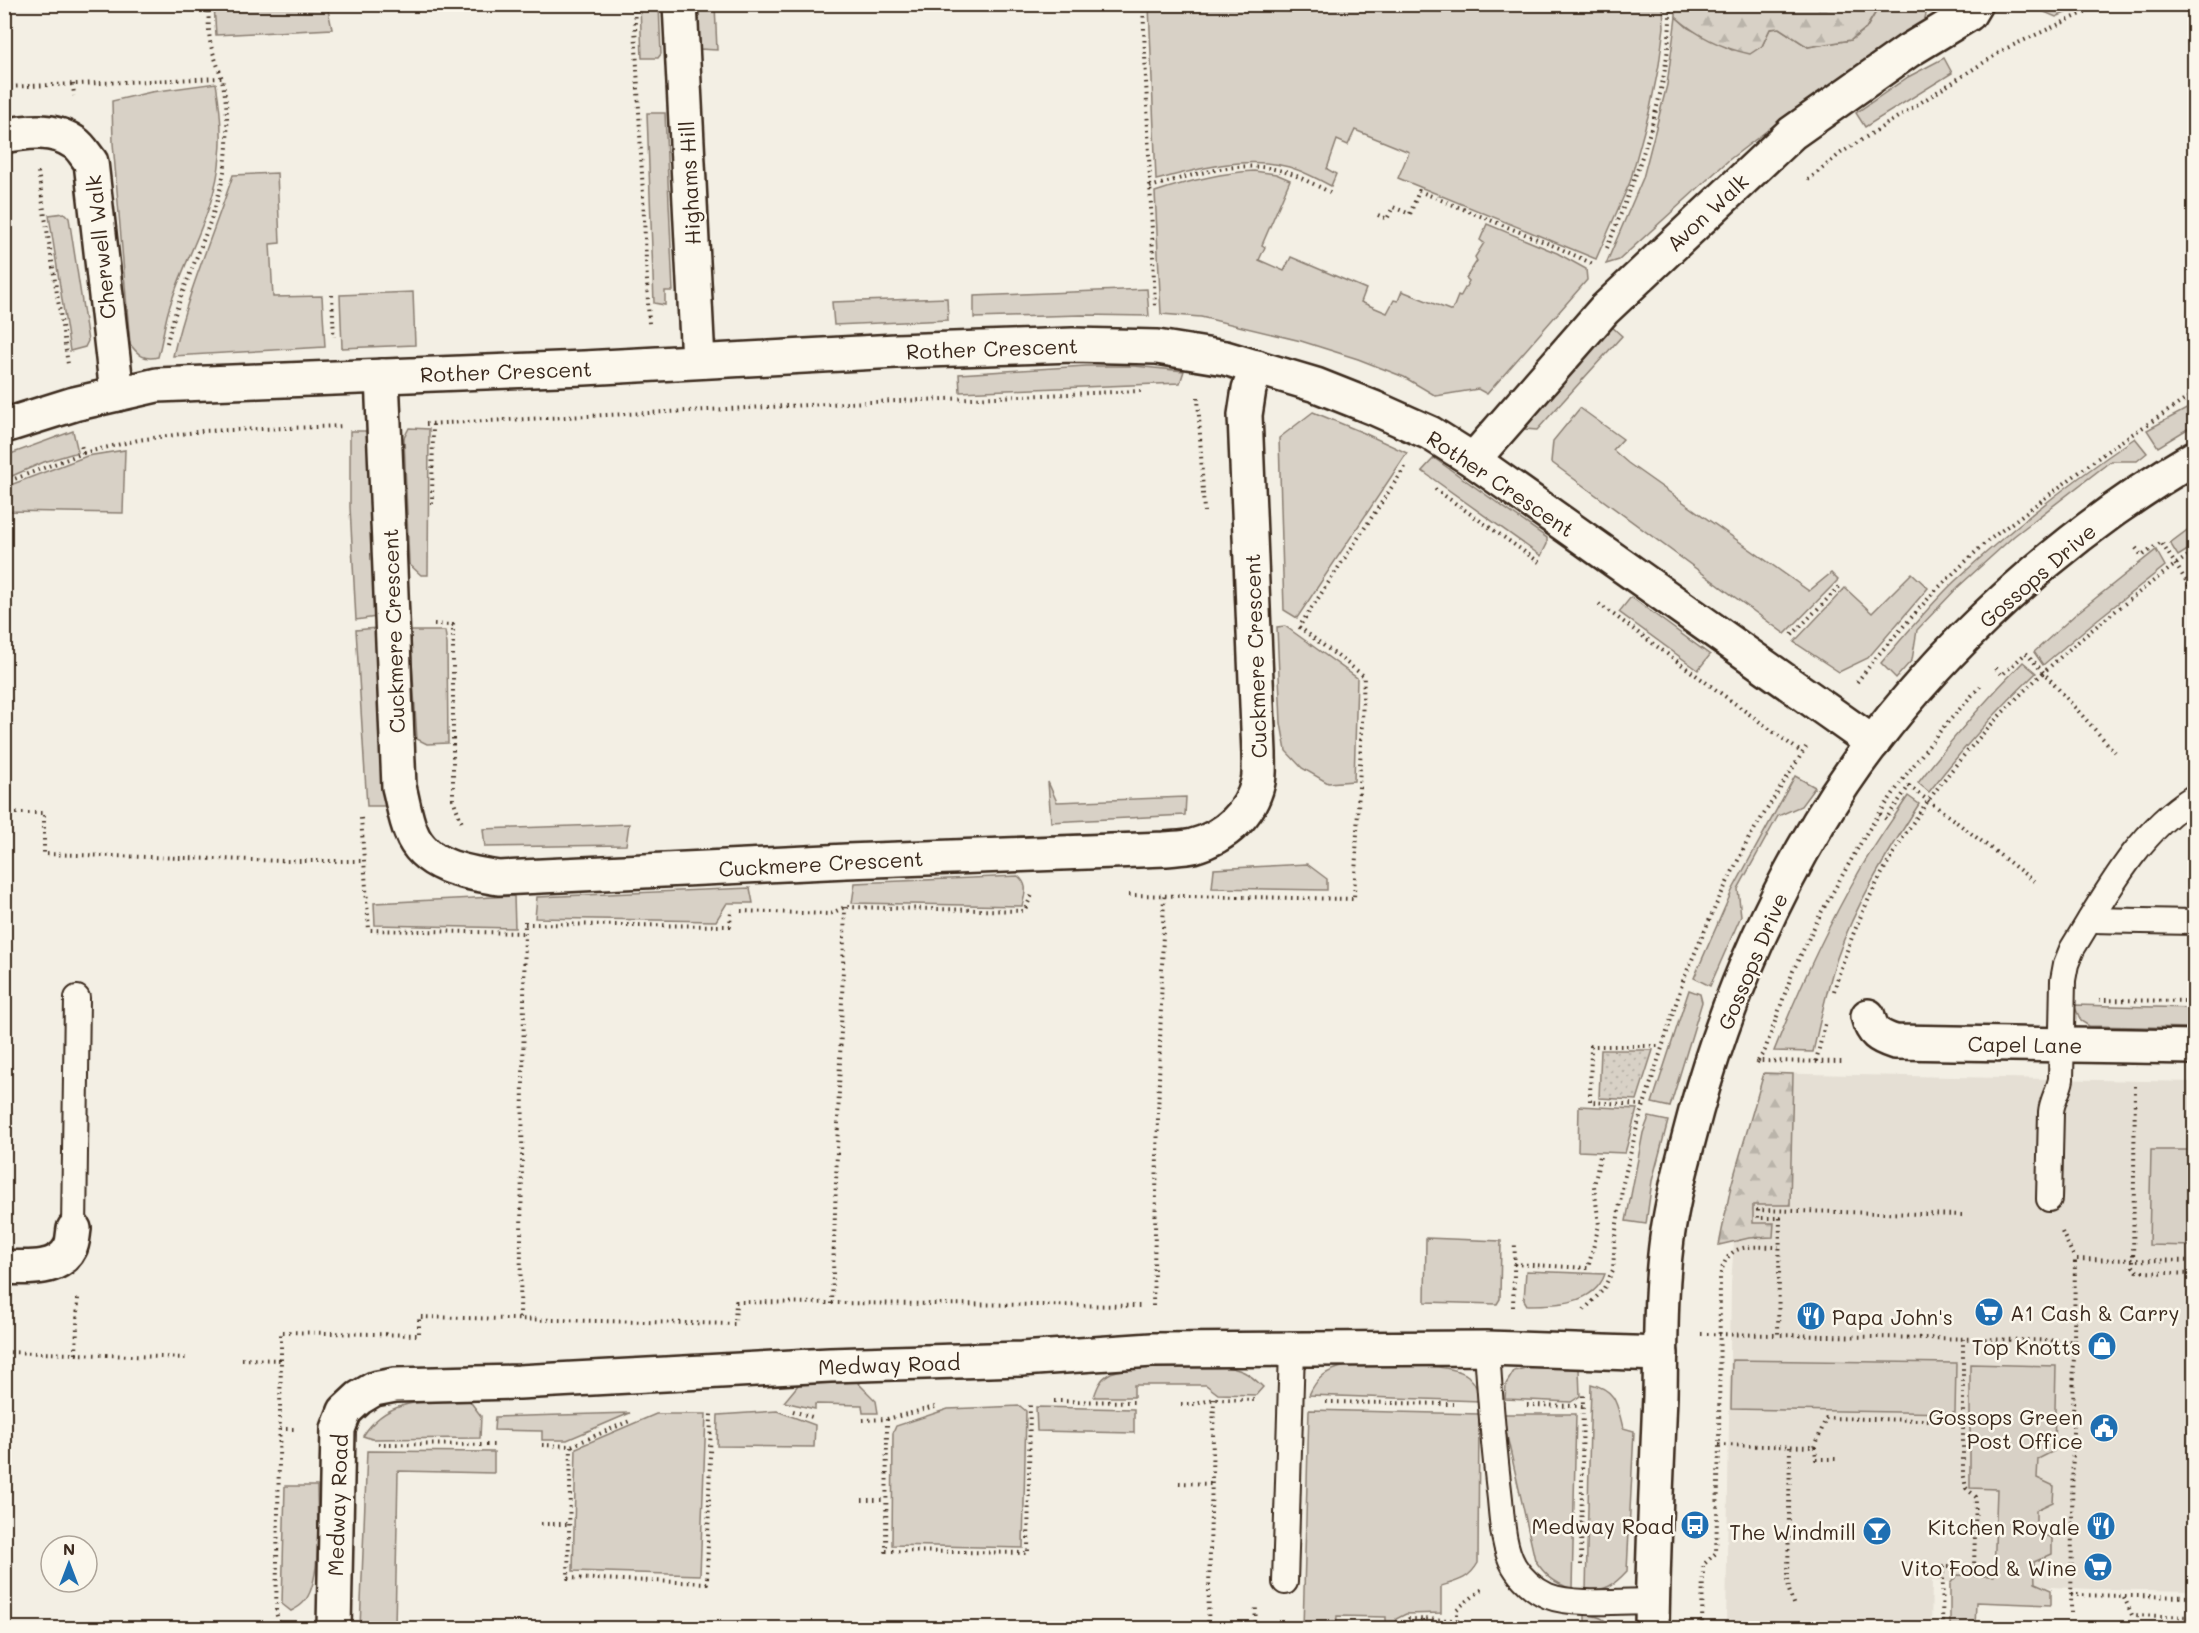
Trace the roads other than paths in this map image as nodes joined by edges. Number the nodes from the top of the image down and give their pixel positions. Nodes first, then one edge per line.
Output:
1 (680, 4) edge
2 (1975, 4) edge
3 (4, 136) edge
4 (698, 361) junction
5 (1257, 367) junction
6 (382, 376) junction
7 (117, 394) junction
8 (4, 426) edge
9 (2194, 458) edge
10 (1473, 460) junction
11 (1873, 743) junction
12 (2194, 797) edge
13 (2090, 920) junction
14 (2194, 922) edge
15 (77, 998) dead end
16 (1868, 1016) dead end
17 (2062, 1045) junction
18 (2194, 1047) edge
19 (2049, 1199) dead end
20 (74, 1229) joint
21 (4, 1267) edge
22 (1487, 1348) junction
23 (1292, 1349) junction
24 (1661, 1354) junction
25 (1285, 1582) dead end
26 (1652, 1615) edge
27 (334, 1629) edge

1 - 4 street, Highams Hill
2 - 10 street, Avon Walk
3 - 7 street, Cherwell Walk
4 - 5 street, Rother Crescent
4 - 6 street, Rother Crescent
5 - 6 street, Cuckmere Crescent
5 - 10 street, Rother Crescent
6 - 7 street, Rother Crescent
7 - 8 street, Rother Crescent
9 - 11 street, Gossops Drive
10 - 11 street, Rother Crescent
11 - 24 street, Gossops Drive
12 - 13 lane
13 - 14 lane
13 - 17 lane
15 - 20 lane
16 - 17 street, Capel Lane
17 - 18 street, Capel Lane
17 - 19 lane
20 - 21 street
22 - 23 street, Medway Road
22 - 24 street, Medway Road
22 - 26 lane
23 - 25 lane
23 - 27 street, Medway Road
24 - 26 street, Gossops Drive

